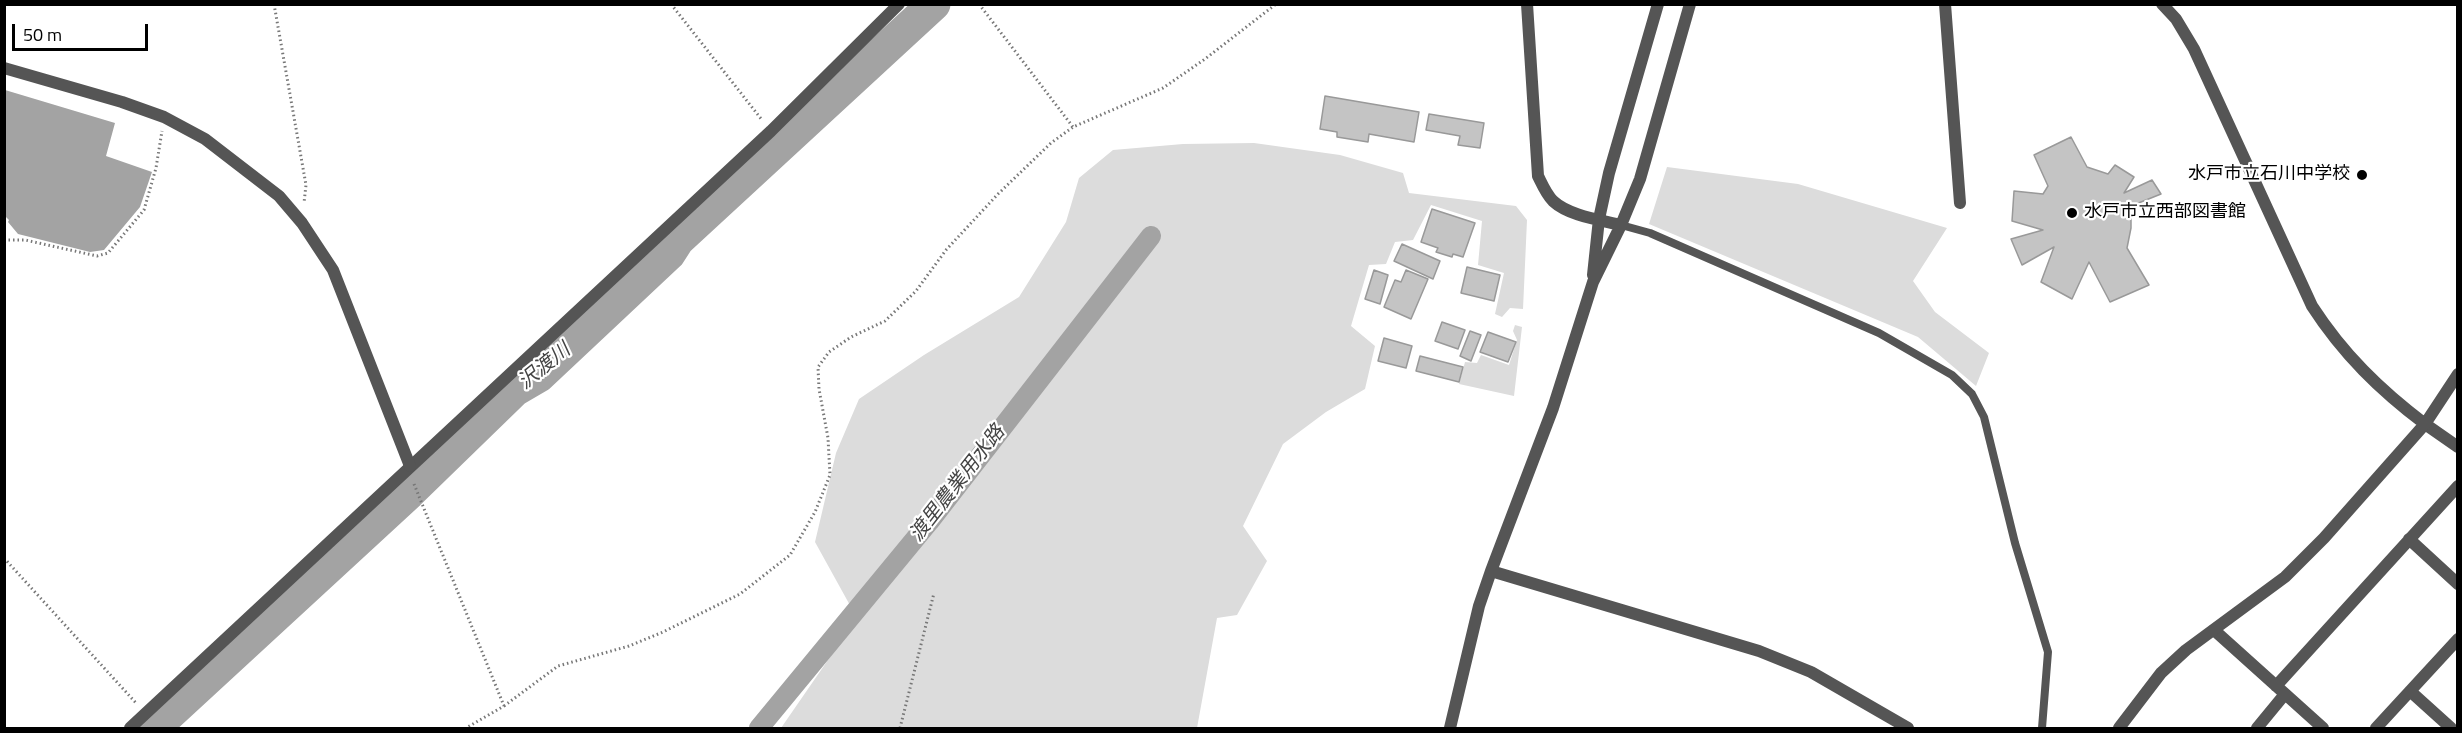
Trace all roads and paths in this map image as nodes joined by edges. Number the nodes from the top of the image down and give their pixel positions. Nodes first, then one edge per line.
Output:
1 (274, 4) edge
2 (671, 4) edge
3 (899, 4) edge
4 (979, 4) edge
5 (1276, 4) edge
6 (1527, 4) edge
7 (1658, 4) edge
8 (1690, 4) edge
9 (1945, 4) edge
10 (2162, 4) edge
11 (4, 68) edge
12 (164, 117) junction
13 (1073, 127) junction
14 (771, 131) junction
15 (1960, 203) dead end
16 (1599, 219) junction
17 (302, 223) junction
18 (1622, 225) junction
19 (4, 240) edge
20 (1593, 282) junction
21 (2457, 374) edge
22 (2426, 424) junction
23 (2457, 447) edge
24 (410, 466) junction
25 (2457, 486) edge
26 (417, 492) dead end
27 (2409, 539) junction
28 (4, 558) edge
29 (1491, 571) junction
30 (2457, 584) edge
31 (934, 593) dead end
32 (2214, 630) junction
33 (2457, 639) edge
34 (2281, 690) junction
35 (2410, 691) junction
36 (504, 706) junction
37 (146, 714) junction
38 (130, 729) edge
39 (466, 729) edge
40 (900, 729) edge
41 (1450, 729) edge
42 (1908, 729) edge
43 (2042, 729) edge
44 (2119, 729) edge
45 (2257, 729) edge
46 (2323, 729) edge
47 (2376, 729) edge
48 (2451, 729) edge

1 - 17 path
2 - 14 path
3 - 14 street
4 - 13 path
5 - 13 path
6 - 16 street
7 - 16 street
8 - 18 street
9 - 15 street
10 - 22 street
11 - 12 street
12 - 17 street
12 - 19 path
13 - 36 path
14 - 24 street
16 - 18 street
16 - 20 street
17 - 24 street
18 - 20 street
18 - 43 lane
20 - 29 street
21 - 22 street
22 - 23 street
22 - 32 street
24 - 37 street
25 - 27 street
26 - 36 path
27 - 30 street
27 - 34 street
28 - 37 path
29 - 41 street
29 - 42 street
31 - 40 path
32 - 34 street
32 - 44 street
33 - 35 street
34 - 45 street
34 - 46 street
35 - 47 street
35 - 48 street
36 - 39 path
37 - 38 street

